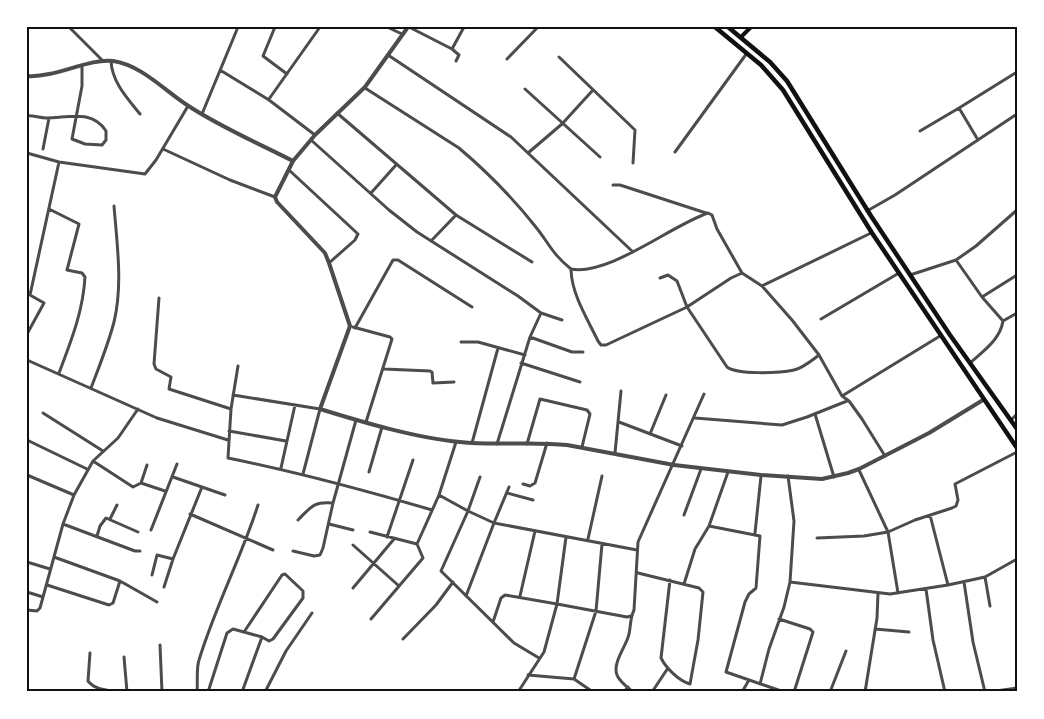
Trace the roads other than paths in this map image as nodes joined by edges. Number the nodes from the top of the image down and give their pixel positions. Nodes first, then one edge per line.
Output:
1 (69, 27) edge
2 (238, 27) edge
3 (274, 27) edge
4 (320, 27) edge
5 (387, 27) edge
6 (408, 27) edge
7 (464, 27) edge
8 (538, 27) edge
9 (715, 27) edge
10 (728, 27) edge
11 (752, 27) edge
12 (402, 34) junction
13 (741, 37) junction
14 (452, 49) junction
15 (747, 53) junction
16 (388, 55) junction
17 (559, 57) dead end
18 (507, 58) dead end
19 (103, 61) junction
20 (111, 61) junction
21 (456, 61) dead end
22 (82, 66) junction
23 (220, 70) junction
24 (1017, 72) edge
25 (287, 74) junction
26 (27, 76) edge
27 (364, 87) junction
28 (525, 89) dead end
29 (593, 90) junction
30 (269, 100) junction
31 (188, 106) junction
32 (959, 108) junction
33 (140, 114) dead end
34 (202, 114) junction
35 (337, 114) junction
36 (1017, 114) edge
37 (27, 116) edge
38 (78, 116) junction
39 (49, 118) junction
40 (562, 124) junction
41 (920, 130) dead end
42 (315, 135) junction
43 (311, 140) junction
44 (978, 140) junction
45 (828, 147) junction
46 (43, 149) dead end
47 (163, 149) junction
48 (820, 151) junction
49 (675, 152) dead end
50 (27, 153) edge
51 (528, 153) junction
52 (600, 157) dead end
53 (293, 161) junction
54 (59, 162) junction
55 (633, 163) dead end
56 (396, 165) junction
57 (289, 170) junction
58 (613, 185) dead end
59 (371, 193) junction
60 (274, 197) junction
61 (114, 206) dead end
62 (49, 209) junction
63 (1017, 210) edge
64 (867, 211) junction
65 (708, 213) junction
66 (456, 215) junction
67 (872, 233) junction
68 (431, 241) junction
69 (633, 252) junction
70 (956, 260) junction
71 (329, 262) junction
72 (532, 262) dead end
73 (570, 269) junction
74 (742, 273) junction
75 (898, 273) junction
76 (910, 275) junction
77 (1017, 275) edge
78 (660, 278) dead end
79 (762, 286) junction
80 (982, 297) junction
81 (159, 298) dead end
82 (472, 306) dead end
83 (687, 307) junction
84 (541, 313) junction
85 (1017, 313) edge
86 (821, 319) dead end
87 (562, 320) dead end
88 (1003, 321) junction
89 (352, 327) junction
90 (27, 334) edge
91 (940, 336) junction
92 (530, 337) junction
93 (461, 342) dead end
94 (498, 348) junction
95 (583, 351) dead end
96 (525, 355) junction
97 (819, 355) junction
98 (27, 360) edge
99 (521, 363) junction
100 (970, 363) junction
101 (238, 366) dead end
102 (383, 369) junction
103 (59, 373) junction
104 (454, 382) dead end
105 (580, 382) dead end
106 (91, 388) junction
107 (621, 391) dead end
108 (704, 394) dead end
109 (233, 395) junction
110 (666, 395) dead end
111 (842, 396) junction
112 (983, 400) junction
113 (849, 401) junction
114 (295, 405) junction
115 (138, 409) junction
116 (231, 409) junction
117 (320, 409) junction
118 (43, 414) dead end
119 (814, 414) junction
120 (1017, 414) edge
121 (695, 418) junction
122 (356, 420) junction
123 (1011, 420) junction
124 (366, 422) junction
125 (619, 422) junction
126 (382, 426) junction
127 (1017, 429) edge
128 (229, 431) junction
129 (650, 434) junction
130 (27, 440) edge
131 (228, 440) junction
132 (286, 441) junction
133 (456, 442) junction
134 (472, 443) junction
135 (547, 443) junction
136 (497, 444) junction
137 (527, 444) junction
138 (682, 446) junction
139 (582, 447) junction
140 (1017, 448) edge
141 (103, 451) junction
142 (1017, 452) edge
143 (615, 453) junction
144 (885, 456) junction
145 (413, 460) dead end
146 (93, 461) junction
147 (177, 464) dead end
148 (147, 465) dead end
149 (674, 465) junction
150 (281, 468) junction
151 (87, 469) junction
152 (701, 469) junction
153 (859, 469) junction
154 (369, 472) dead end
155 (728, 472) junction
156 (303, 474) junction
157 (27, 475) edge
158 (761, 475) junction
159 (602, 476) dead end
160 (788, 476) junction
161 (173, 477) junction
162 (480, 477) dead end
163 (834, 477) junction
164 (141, 483) junction
165 (339, 483) junction
166 (523, 484) dead end
167 (202, 487) junction
168 (509, 487) dead end
169 (165, 491) junction
170 (507, 494) junction
171 (74, 495) junction
172 (225, 495) dead end
173 (439, 495) junction
174 (398, 500) junction
175 (534, 500) dead end
176 (333, 502) junction
177 (117, 505) dead end
178 (258, 505) dead end
179 (432, 510) junction
180 (468, 511) junction
181 (190, 514) junction
182 (930, 514) junction
183 (684, 515) dead end
184 (110, 519) junction
185 (298, 520) dead end
186 (494, 523) junction
187 (63, 524) junction
188 (329, 524) junction
189 (709, 526) junction
190 (151, 530) dead end
191 (353, 530) dead end
192 (535, 531) junction
193 (138, 532) dead end
194 (370, 532) dead end
195 (888, 532) junction
196 (754, 534) junction
197 (96, 536) junction
198 (387, 537) junction
199 (566, 537) junction
200 (394, 538) junction
201 (817, 538) dead end
202 (247, 539) junction
203 (588, 539) junction
204 (602, 543) junction
205 (417, 544) junction
206 (353, 545) dead end
207 (273, 550) dead end
208 (637, 550) junction
209 (140, 551) dead end
210 (293, 551) dead end
211 (54, 557) junction
212 (173, 559) junction
213 (1017, 559) edge
214 (27, 562) edge
215 (375, 562) junction
216 (50, 569) junction
217 (637, 573) junction
218 (152, 575) dead end
219 (985, 577) junction
220 (670, 580) junction
221 (120, 581) junction
222 (453, 582) junction
223 (790, 582) junction
224 (964, 582) junction
225 (684, 584) junction
226 (46, 585) junction
227 (948, 585) junction
228 (399, 586) junction
229 (164, 587) dead end
230 (353, 588) dead end
231 (926, 589) junction
232 (27, 592) edge
233 (898, 592) junction
234 (878, 593) junction
235 (466, 596) junction
236 (43, 597) junction
237 (520, 597) junction
238 (157, 602) dead end
239 (557, 604) junction
240 (990, 606) dead end
241 (27, 610) edge
242 (596, 611) junction
243 (312, 613) dead end
244 (631, 616) junction
245 (371, 619) dead end
246 (779, 619) junction
247 (493, 622) junction
248 (875, 629) junction
249 (244, 632) junction
250 (909, 632) dead end
251 (262, 637) junction
252 (403, 639) dead end
253 (160, 645) dead end
254 (846, 651) dead end
255 (90, 653) dead end
256 (124, 657) dead end
257 (539, 658) junction
258 (668, 668) junction
259 (528, 675) junction
260 (574, 679) junction
261 (749, 680) junction
262 (760, 684) junction
263 (628, 687) junction
264 (1017, 688) edge
265 (117, 692) edge
266 (127, 692) edge
267 (162, 692) edge
268 (197, 692) edge
269 (208, 692) edge
270 (242, 692) edge
271 (265, 692) edge
272 (518, 692) edge
273 (593, 692) edge
274 (624, 692) edge
275 (633, 692) edge
276 (652, 692) edge
277 (742, 692) edge
278 (784, 692) edge
279 (794, 692) edge
280 (830, 692) edge
281 (865, 692) edge
282 (945, 692) edge
283 (987, 692) edge

1 - 19 street
2 - 23 street
3 - 25 street
4 - 25 street
5 - 12 street
6 - 12 street
6 - 14 street
7 - 14 street
8 - 18 street
9 - 15 highway
10 - 13 highway
11 - 13 main road
12 - 16 street
13 - 45 highway
14 - 21 street
15 - 48 highway
15 - 49 street
16 - 27 street
16 - 51 street
17 - 29 street
19 - 20 street
19 - 22 street
20 - 31 street
20 - 33 street
22 - 26 street
22 - 38 street
23 - 30 street
23 - 34 street
24 - 32 street
25 - 30 street
27 - 35 street
27 - 73 street
28 - 40 street
29 - 40 street
29 - 55 street
30 - 42 street
31 - 34 street
31 - 47 street
32 - 41 street
32 - 44 street
34 - 53 street
35 - 42 street
35 - 56 street
36 - 44 street
37 - 39 street
38 - 38 street
38 - 39 street
39 - 46 street
40 - 51 street
40 - 52 street
42 - 43 street
43 - 53 street
43 - 59 street
44 - 64 street
45 - 48 highway
45 - 64 highway
47 - 54 street
47 - 60 street
48 - 67 highway
50 - 54 street
51 - 69 street
53 - 57 street
54 - 62 street
56 - 59 street
56 - 66 street
57 - 60 street
57 - 71 street
58 - 65 street
59 - 68 street
60 - 71 street
61 - 106 street
62 - 90 street
62 - 103 street
63 - 70 street
64 - 76 highway
65 - 69 street
65 - 74 street
66 - 68 street
66 - 72 street
67 - 75 highway
67 - 79 street
68 - 84 street
69 - 73 street
70 - 76 street
70 - 80 street
71 - 89 street
73 - 83 street
74 - 79 street
74 - 83 street
75 - 86 street
75 - 91 highway
76 - 100 highway
77 - 80 street
78 - 83 street
79 - 97 street
80 - 88 street
81 - 116 street
82 - 89 street
83 - 97 street
84 - 87 street
84 - 92 street
85 - 88 street
88 - 100 street
89 - 102 street
89 - 117 street
91 - 111 street
91 - 112 highway
92 - 95 street
92 - 96 street
93 - 94 street
94 - 96 street
94 - 134 street
96 - 99 street
97 - 111 street
98 - 103 street
99 - 105 street
99 - 136 street
100 - 123 highway
101 - 109 street
102 - 104 street
102 - 124 street
103 - 106 street
106 - 115 street
107 - 125 street
108 - 121 street
109 - 114 street
109 - 116 street
110 - 129 street
111 - 113 street
112 - 140 highway
112 - 144 street
113 - 119 street
113 - 144 street
114 - 117 street
114 - 132 street
115 - 131 street
115 - 141 street
116 - 128 street
117 - 122 street
117 - 156 street
118 - 141 street
119 - 121 street
119 - 163 street
120 - 123 street
121 - 138 street
122 - 124 street
122 - 165 street
123 - 127 highway
124 - 126 street
125 - 129 street
125 - 143 street
126 - 133 street
126 - 154 street
128 - 131 street
128 - 132 street
129 - 138 street
130 - 151 street
131 - 150 street
132 - 150 street
133 - 134 street
133 - 173 street
134 - 136 street
135 - 137 street
135 - 139 street
135 - 166 street
136 - 137 street
137 - 139 street
138 - 149 street
139 - 143 street
141 - 146 street
142 - 182 street
143 - 149 street
144 - 153 street
145 - 174 street
146 - 151 street
146 - 164 street
147 - 161 street
148 - 164 street
149 - 152 street
149 - 208 street
150 - 156 street
151 - 171 street
152 - 155 street
152 - 183 street
153 - 163 street
153 - 195 street
155 - 158 street
155 - 189 street
156 - 165 street
157 - 171 street
158 - 160 street
158 - 196 street
159 - 203 street
160 - 163 street
160 - 223 street
161 - 167 street
161 - 169 street
162 - 180 street
164 - 169 street
165 - 174 street
165 - 176 street
167 - 172 street
167 - 181 street
168 - 170 street
169 - 190 street
170 - 175 street
170 - 186 street
171 - 187 street
173 - 179 street
173 - 180 street
174 - 179 street
174 - 198 street
176 - 185 street
176 - 188 street
177 - 184 street
178 - 202 street
179 - 205 street
180 - 186 street
180 - 222 street
181 - 202 street
181 - 212 street
182 - 195 street
182 - 227 street
184 - 193 street
184 - 197 street
186 - 192 street
186 - 235 street
187 - 197 street
187 - 211 street
188 - 191 street
188 - 210 street
189 - 196 street
189 - 225 street
192 - 199 street
192 - 237 street
194 - 198 street
195 - 201 street
195 - 233 street
196 - 261 street
197 - 209 street
198 - 200 street
199 - 203 street
199 - 239 street
200 - 205 street
200 - 215 street
202 - 207 street
202 - 268 street
203 - 204 street
204 - 208 street
204 - 242 street
205 - 228 street
206 - 215 street
208 - 217 street
211 - 216 street
211 - 221 street
212 - 218 street
212 - 229 street
213 - 219 street
214 - 216 street
215 - 228 street
215 - 230 street
216 - 226 street
217 - 220 street
217 - 244 street
219 - 224 street
219 - 240 street
220 - 225 street
220 - 258 street
221 - 226 street
221 - 238 street
222 - 235 street
222 - 252 street
223 - 234 street
223 - 246 street
224 - 227 street
224 - 283 street
225 - 258 street
226 - 236 street
227 - 231 street
228 - 245 street
231 - 233 street
231 - 282 street
232 - 236 street
233 - 234 street
234 - 248 street
235 - 247 street
236 - 241 street
237 - 239 street
237 - 247 street
239 - 242 street
239 - 257 street
242 - 244 street
242 - 260 street
243 - 271 street
244 - 263 street
246 - 262 street
246 - 279 street
247 - 257 street
248 - 250 street
248 - 281 street
249 - 251 street
249 - 251 street
249 - 269 street
251 - 270 street
253 - 267 street
254 - 280 street
255 - 265 street
256 - 266 street
257 - 259 street
258 - 276 street
259 - 260 street
259 - 272 street
260 - 273 street
261 - 262 street
261 - 277 street
262 - 278 street
263 - 274 street
263 - 275 street
264 - 283 street

